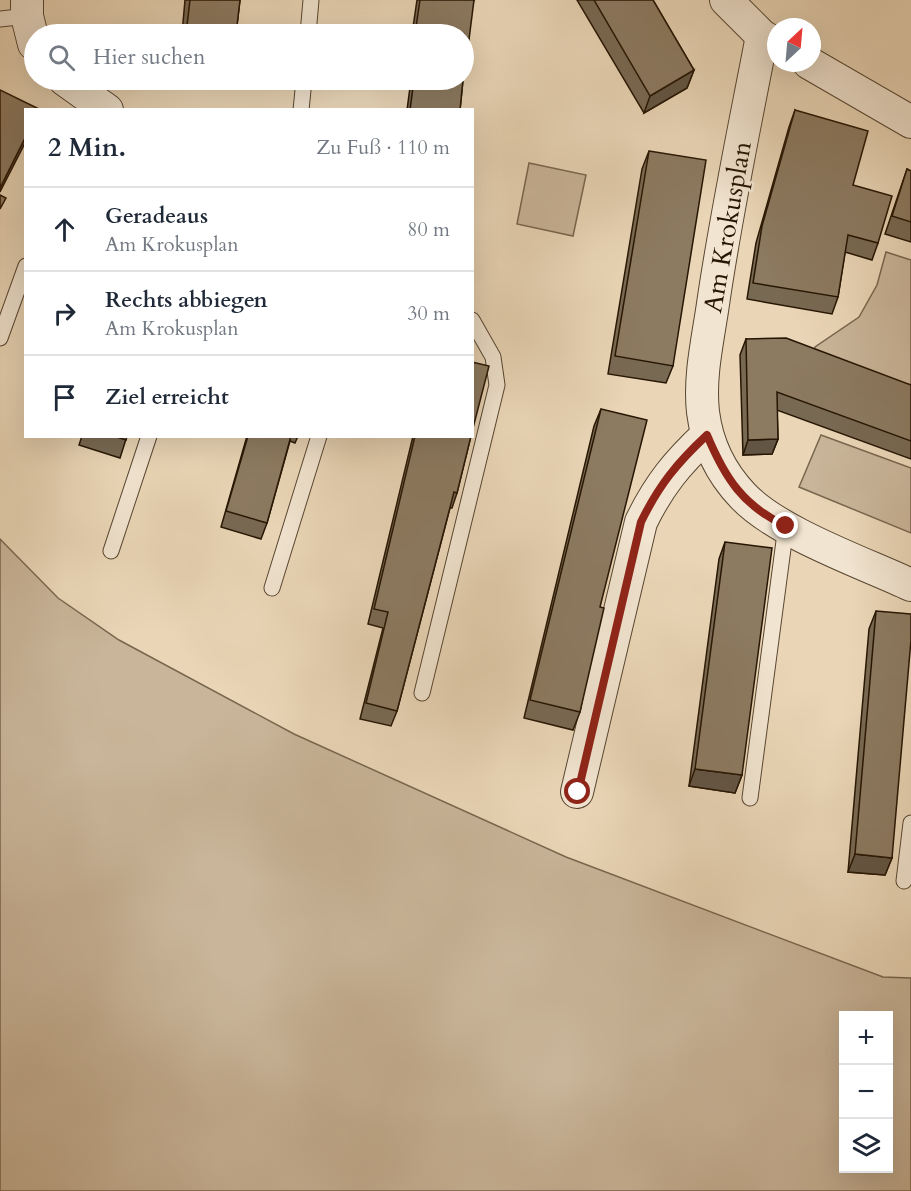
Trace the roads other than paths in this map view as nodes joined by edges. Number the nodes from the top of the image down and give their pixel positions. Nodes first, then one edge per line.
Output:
1 (311, 0) edge
2 (727, 0) edge
3 (309, 24) edge
4 (767, 38) edge
5 (767, 49) edge
6 (821, 70) edge
7 (303, 90) edge
8 (301, 108) edge
9 (911, 122) edge
10 (24, 272) edge
11 (474, 324) edge
12 (0, 338) edge
13 (707, 435) junction
14 (148, 438) edge
15 (318, 438) edge
16 (786, 526) junction
17 (111, 551) dead end
18 (911, 585) edge
19 (272, 588) dead end
20 (422, 693) dead end
21 (578, 792) dead end
22 (750, 798) dead end
23 (911, 823) edge
24 (904, 881) dead end

1 - 3 lane
2 - 4 street
5 - 13 street, Am Krokusplan
6 - 9 street
7 - 8 lane
10 - 12 lane
11 - 20 lane
13 - 16 street, Am Krokusplan
13 - 21 street
14 - 17 lane
15 - 19 lane
16 - 18 street, Am Krokusplan
16 - 22 lane
23 - 24 lane

